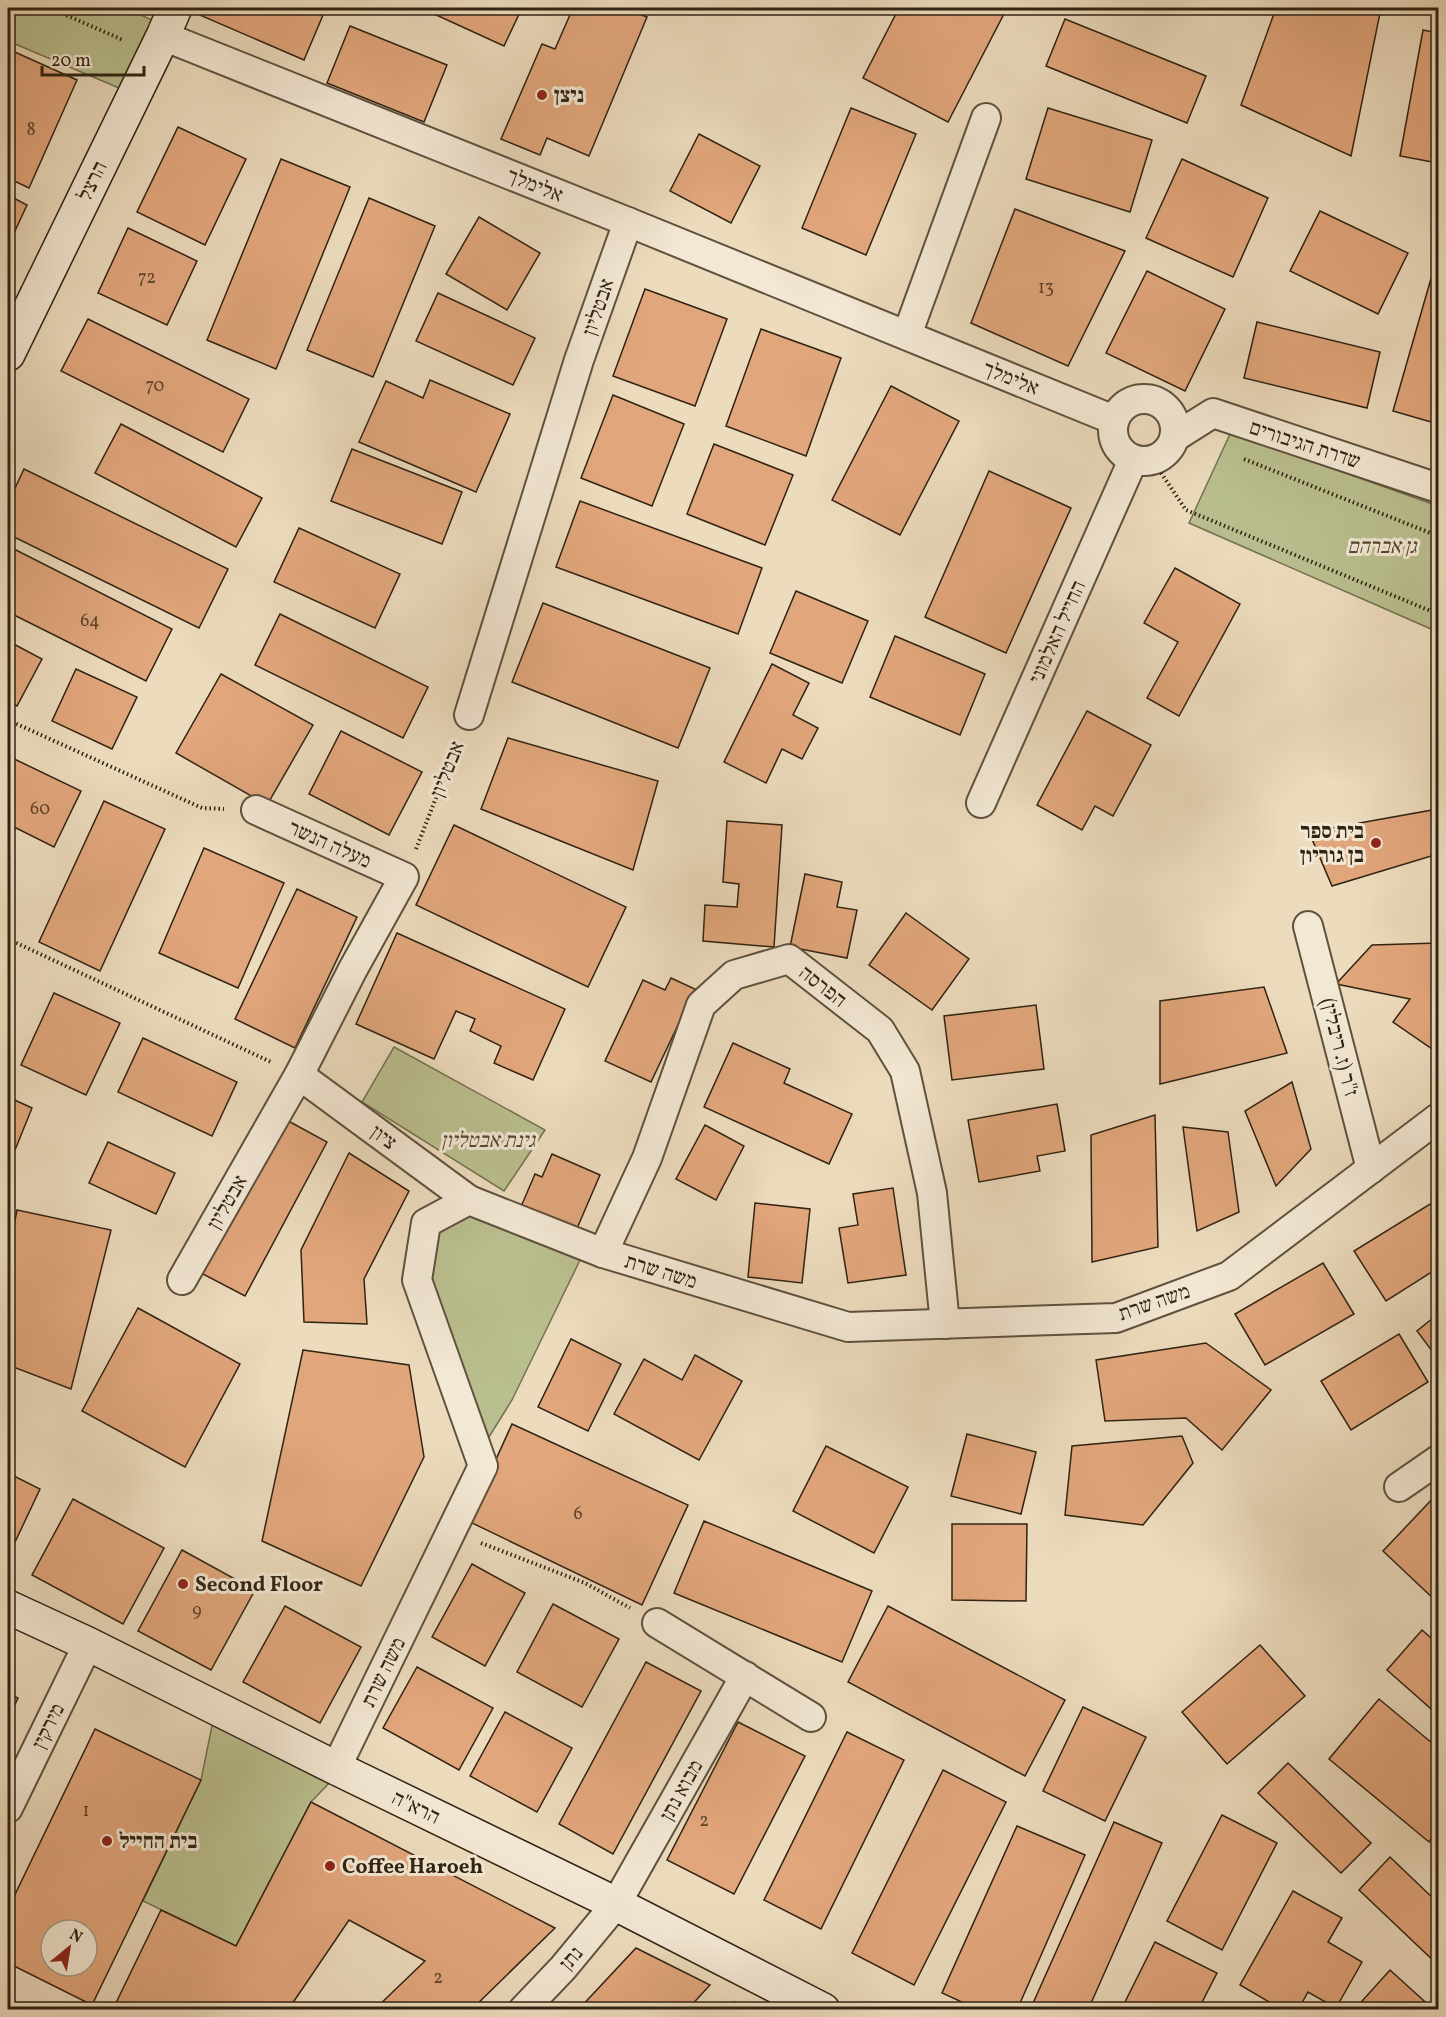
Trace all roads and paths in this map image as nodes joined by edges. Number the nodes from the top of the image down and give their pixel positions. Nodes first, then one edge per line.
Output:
1 (50, 8) edge
2 (164, 32) edge
3 (986, 118) dead end
4 (628, 222) junction
5 (907, 335) junction
6 (8, 354) edge
7 (1114, 420) junction
8 (1175, 437) junction
9 (1234, 456) dead end
10 (1143, 461) junction
11 (1438, 488) edge
12 (1438, 536) edge
13 (1438, 614) edge
14 (469, 715) joint
15 (8, 720) edge
16 (981, 803) dead end
17 (256, 810) joint
18 (404, 877) junction
19 (1308, 926) dead end
20 (8, 939) edge
21 (299, 1075) junction
22 (1438, 1118) edge
23 (1371, 1169) junction
24 (469, 1200) junction
25 (603, 1253) junction
26 (183, 1280) dead end
27 (945, 1324) junction
28 (1438, 1460) edge
29 (1399, 1487) dead end
30 (452, 1532) junction
31 (8, 1607) edge
32 (657, 1623) joint
33 (88, 1644) junction
34 (745, 1676) junction
35 (811, 1717) dead end
36 (336, 1768) junction
37 (8, 1808) edge
38 (616, 1904) junction
39 (523, 2010) edge
40 (823, 2010) edge

1 - 2 path
2 - 4 street, אלימלך
2 - 6 street, הרצל
3 - 5 street
4 - 5 street, אלימלך
4 - 14 street, אבטליון
5 - 7 street, אלימלך
7 - 8 street
7 - 10 street
8 - 10 street
8 - 11 street, שדרת הגיבורים
9 - 12 path
10 - 13 path
10 - 16 street, החייל האלמוני
14 - 18 path, אבטליון
15 - 17 path
17 - 18 street, מעלה הנשר
18 - 21 street, אבטליון
19 - 23 street, ז"ר (ז. ריבלין)
20 - 21 path
21 - 24 street, ציון
21 - 26 street, אבטליון
22 - 23 street, משה שרת
23 - 27 street, משה שרת
24 - 25 street, משה שרת
24 - 30 street, משה שרת
25 - 27 street, משה שרת
25 - 27 street, הפרסה
28 - 29 street
30 - 32 path
30 - 36 street, משה שרת
31 - 33 street, הרא"ה
32 - 34 street
33 - 36 street, הרא"ה
33 - 37 street, מירקין
34 - 35 street
34 - 38 street, מבוא נתן
36 - 38 street, הרא"ה
38 - 39 street, נתן
38 - 40 street, הרא"ה

